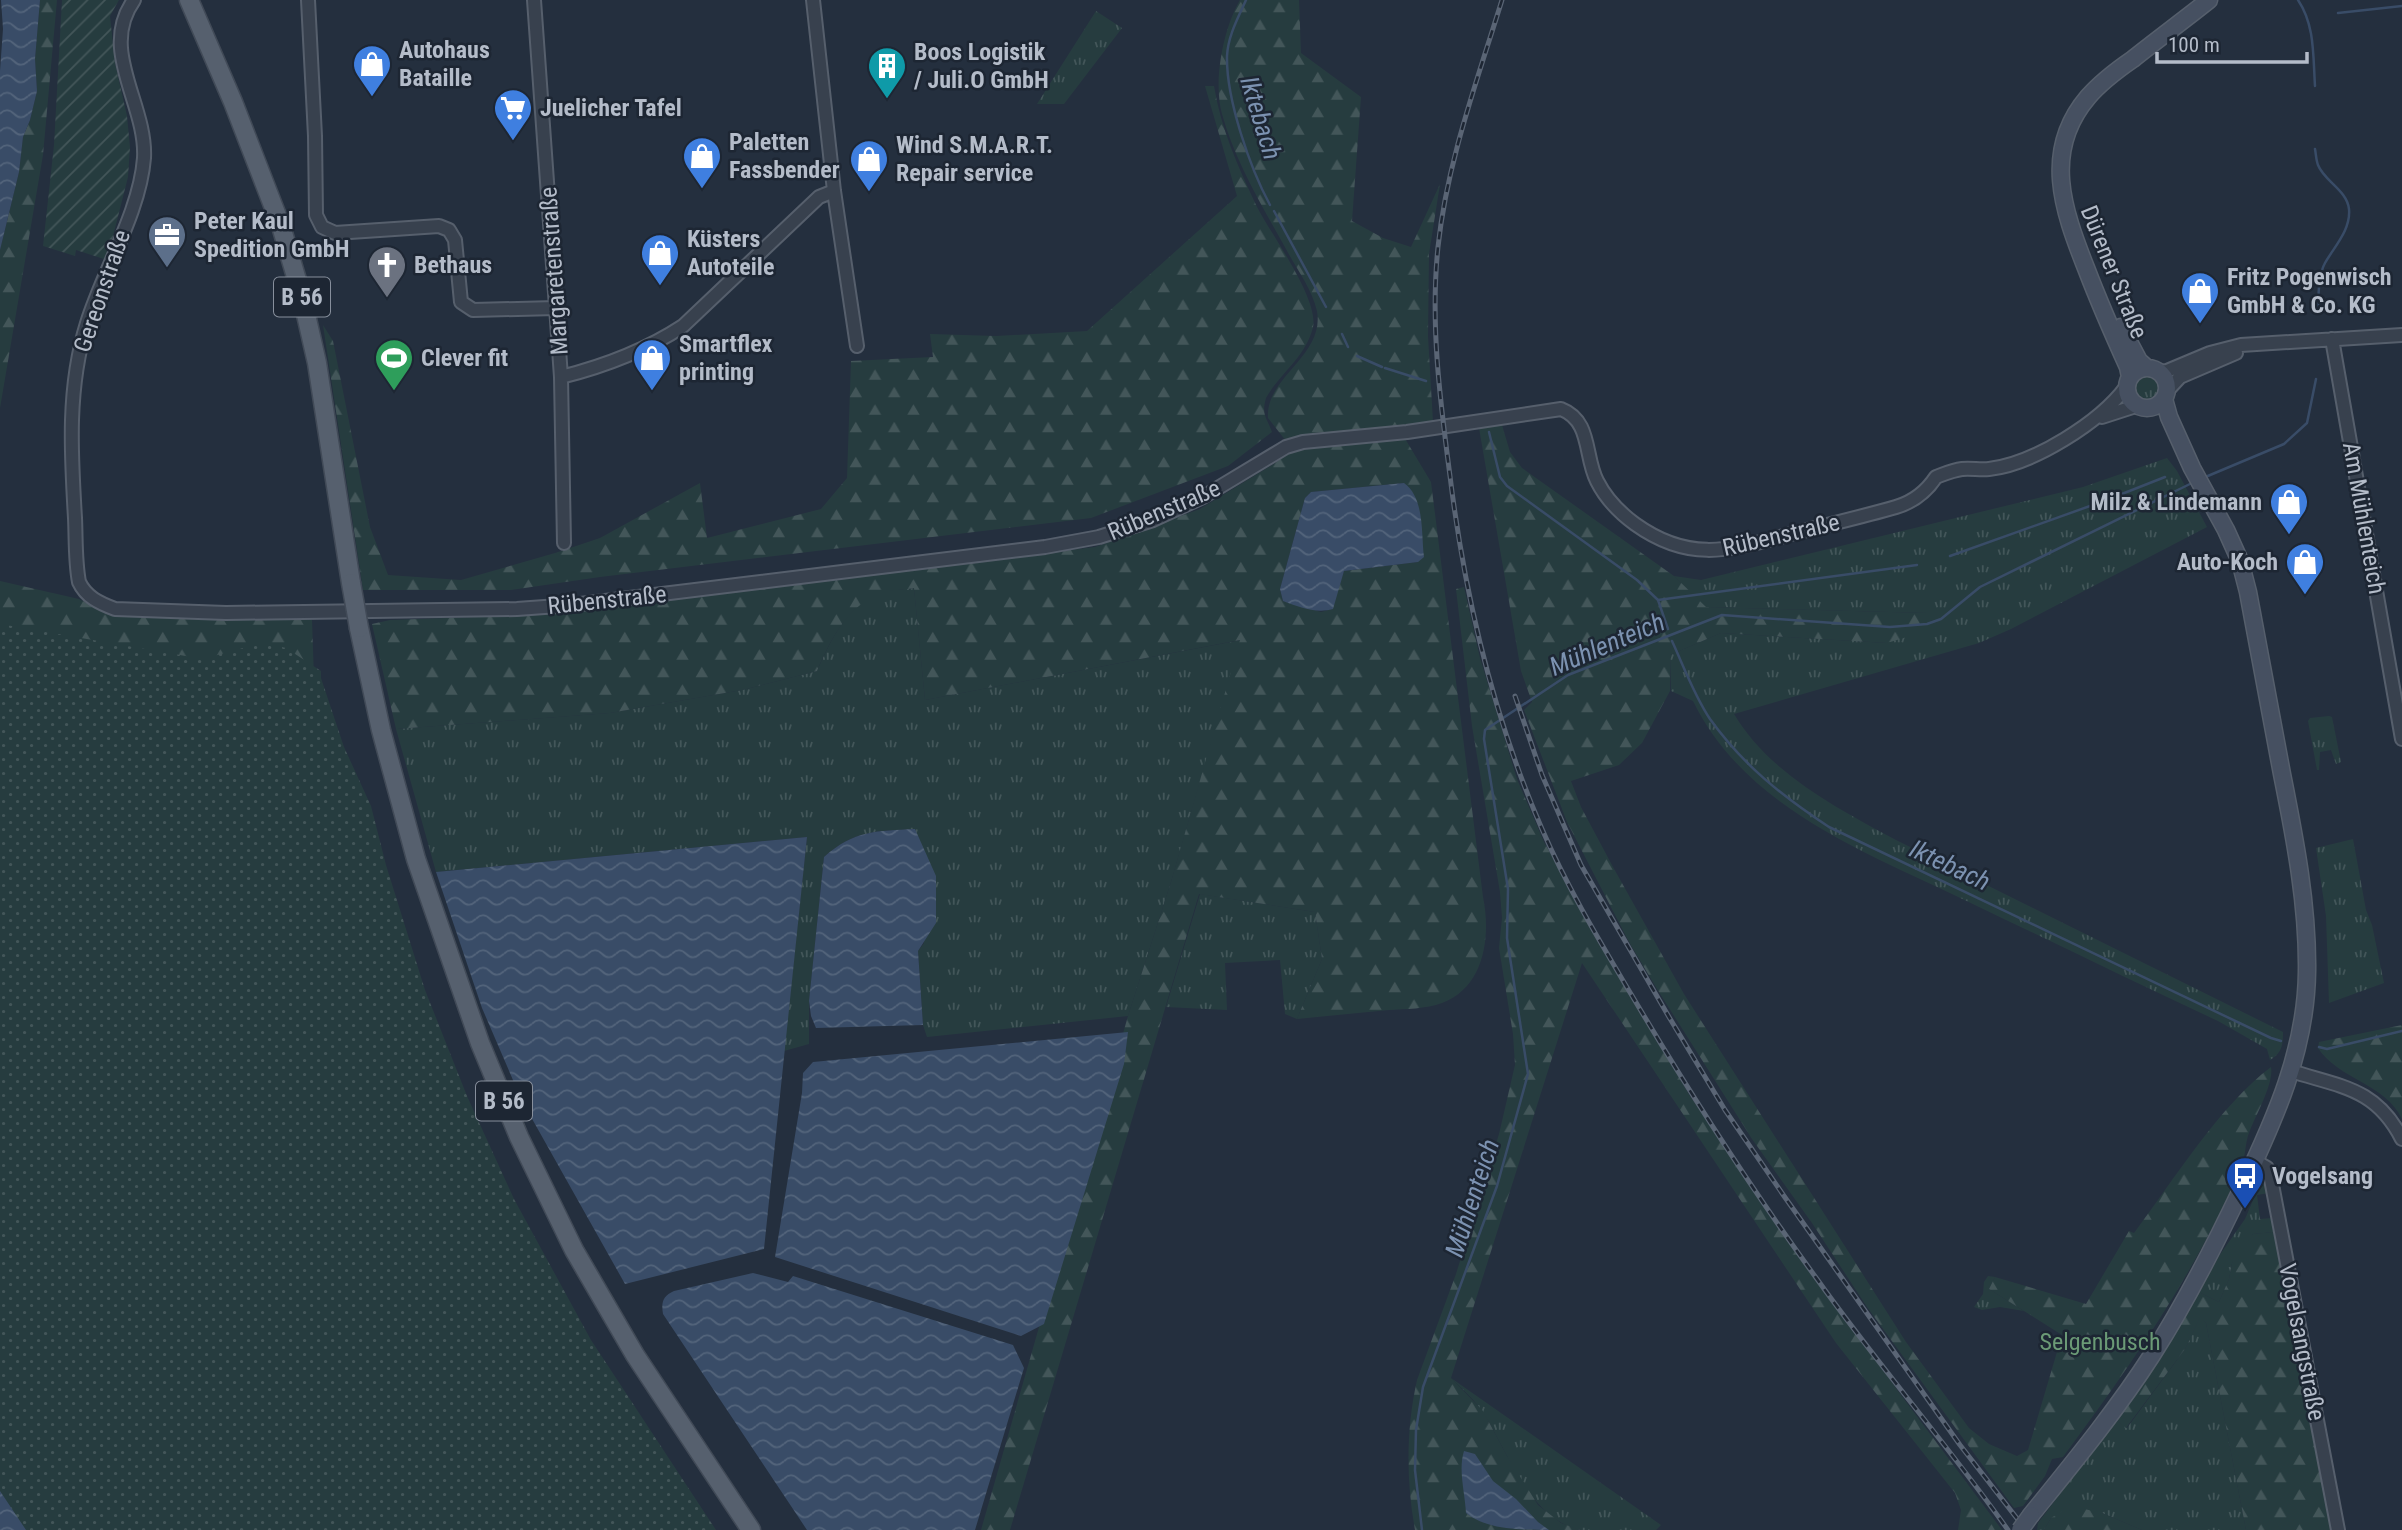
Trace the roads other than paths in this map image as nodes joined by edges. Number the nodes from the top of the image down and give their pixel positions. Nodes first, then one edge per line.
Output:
1 (134, 0) edge
2 (189, 0) edge
3 (199, 0) edge
4 (307, 0) edge
5 (534, 0) edge
6 (813, 0) edge
7 (2209, 0) edge
8 (199, 23) junction
9 (2061, 183) junction
10 (834, 191) junction
11 (556, 308) junction
12 (2402, 335) edge
13 (2332, 339) junction
14 (2266, 342) junction
15 (857, 346) dead end
16 (2153, 370) junction
17 (561, 377) junction
18 (2128, 382) junction
19 (2166, 395) junction
20 (2142, 407) junction
21 (2095, 419) junction
22 (2193, 470) junction
23 (564, 543) dead end
24 (82, 589) joint
25 (2402, 739) edge
26 (2291, 1071) junction
27 (2402, 1139) edge
28 (2255, 1161) junction
29 (751, 1530) edge
30 (2020, 1530) edge
31 (2338, 1530) edge

1 - 24 street, Gereonstraße
2 - 8 main road, B 56
3 - 8 main road
4 - 11 street
5 - 11 street, Margaretenstraße
6 - 10 street
7 - 9 main road, Dürener Straße
8 - 29 main road, B 56, bridge
9 - 16 main road, Dürener Straße
9 - 18 main road, Dürener Straße
10 - 15 street
10 - 17 street
11 - 17 street, Margaretenstraße
12 - 13 street
13 - 14 street
13 - 25 street, Am Mühlenteich
14 - 16 street
14 - 19 street
16 - 18 main road
16 - 19 main road
17 - 23 street, Margaretenstraße
18 - 20 main road
18 - 21 street, Rübenstraße
19 - 20 main road
19 - 22 main road
20 - 21 street, Rübenstraße
20 - 22 main road
21 - 24 street, Rübenstraße
22 - 26 main road
26 - 27 street
26 - 28 main road
28 - 30 main road, bridge
28 - 31 street, Vogelsangstraße

